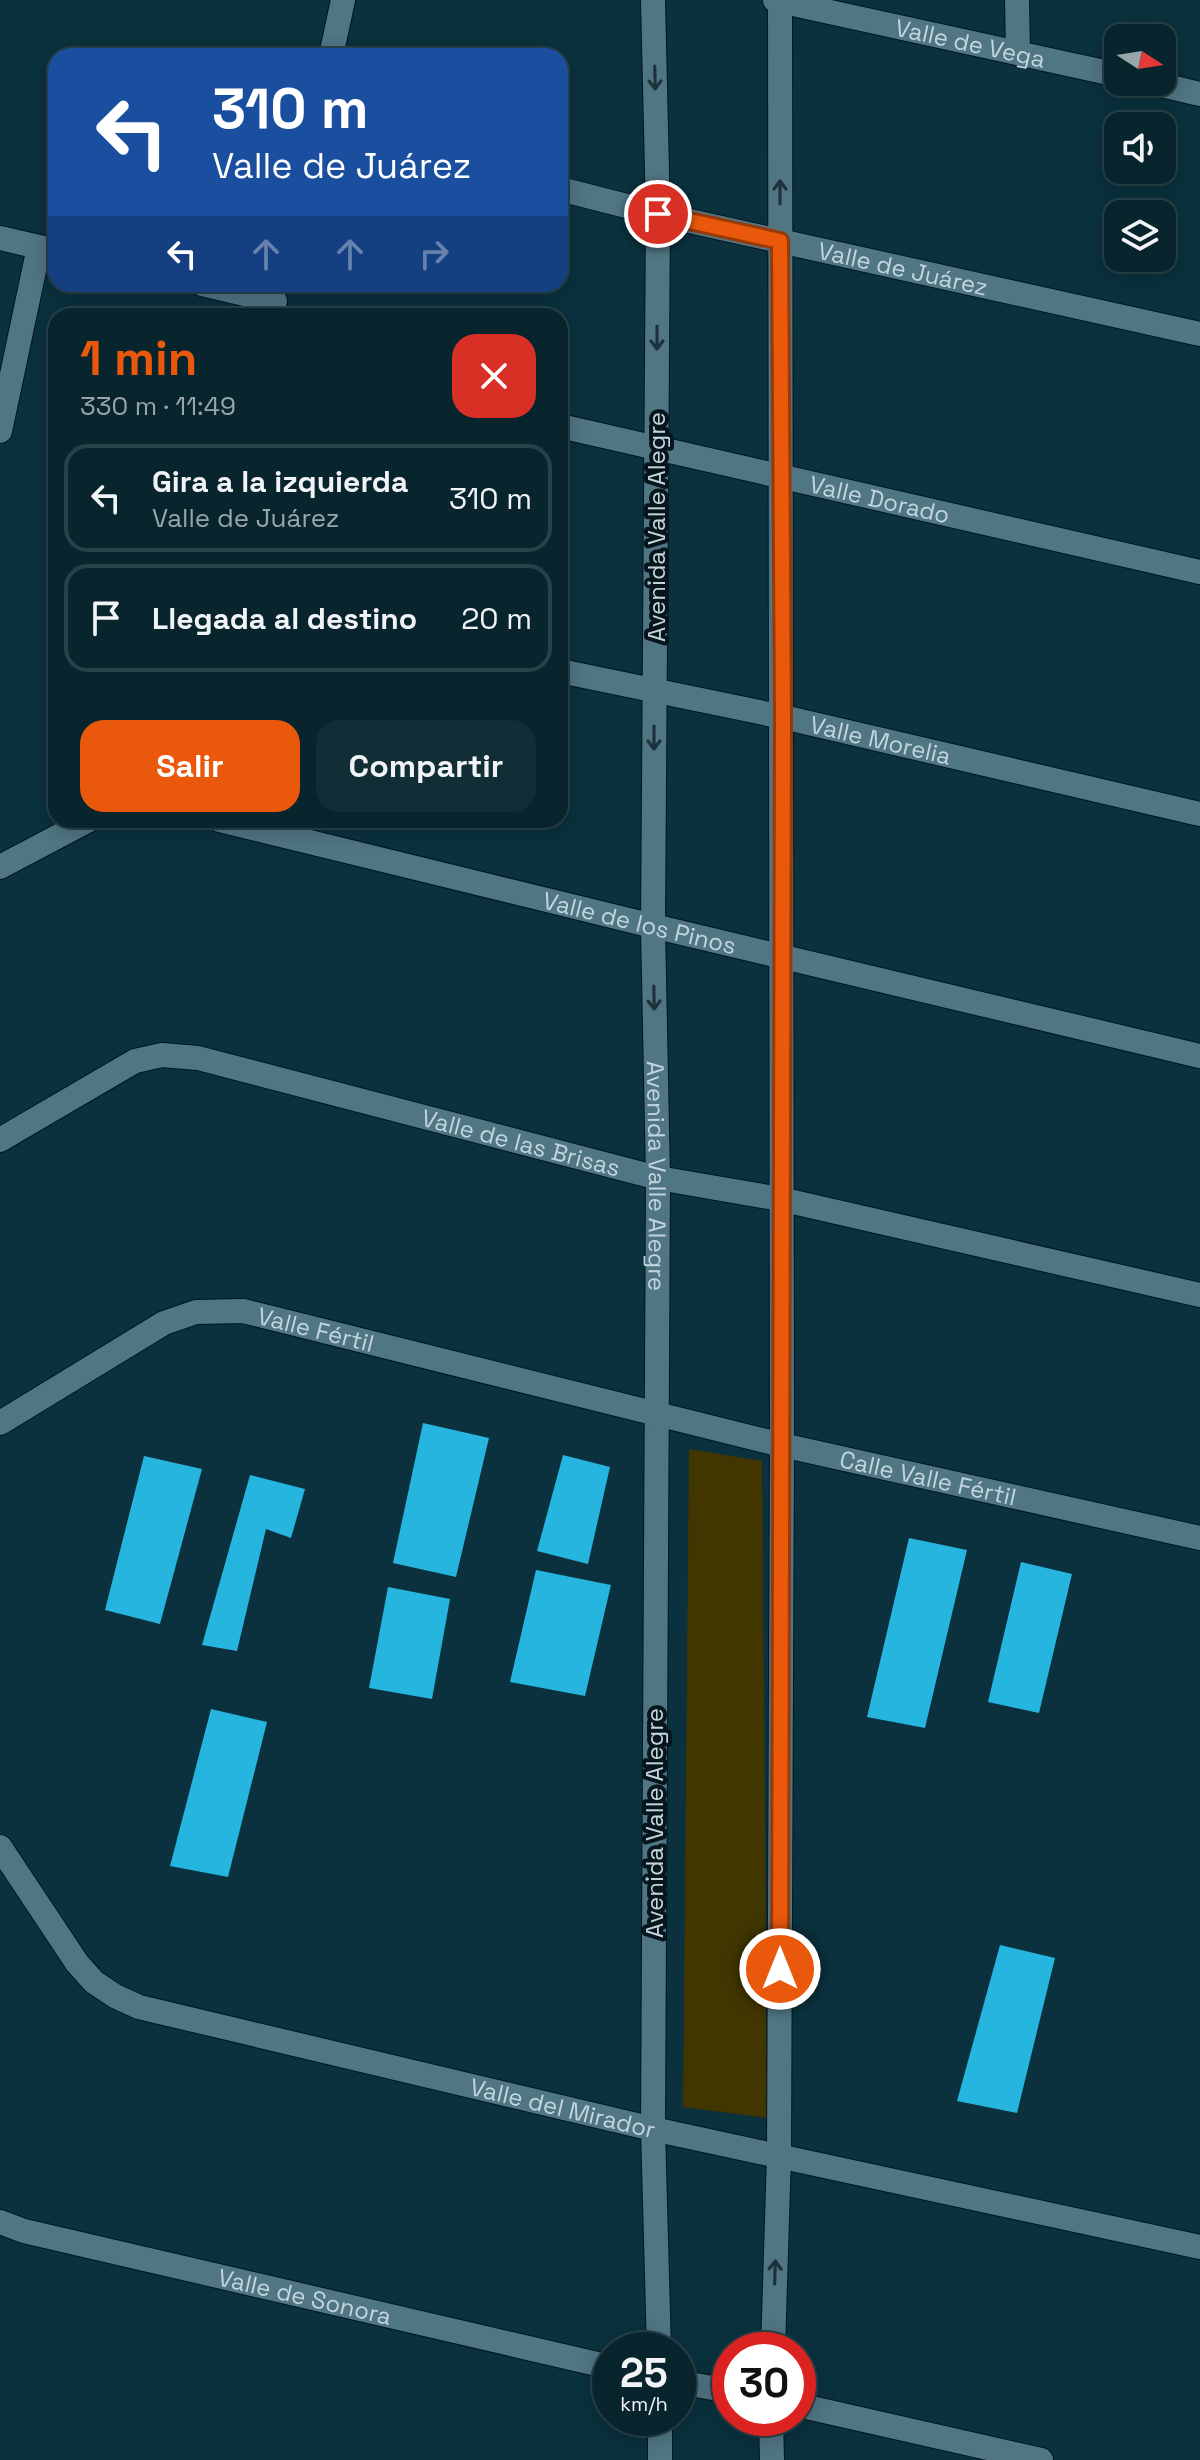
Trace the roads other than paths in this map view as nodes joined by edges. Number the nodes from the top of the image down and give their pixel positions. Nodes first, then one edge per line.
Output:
1 (343, 0) edge
2 (653, 0) edge
3 (778, 0) edge
4 (1017, 0) edge
5 (333, 48) edge
6 (1018, 52) junction
7 (1104, 72) edge
8 (1176, 88) edge
9 (1200, 94) edge
10 (568, 191) edge
11 (658, 214) junction
12 (0, 238) edge
13 (780, 241) junction
14 (47, 249) edge
15 (238, 292) edge
16 (275, 300) edge
17 (1200, 334) edge
18 (568, 428) edge
19 (0, 431) edge
20 (656, 446) junction
21 (780, 475) junction
22 (1200, 572) edge
23 (568, 673) edge
24 (655, 691) junction
25 (783, 717) junction
26 (1200, 814) edge
27 (74, 828) edge
28 (253, 828) edge
29 (0, 867) edge
30 (653, 926) junction
31 (780, 957) junction
32 (1200, 1056) edge
33 (0, 1140) edge
34 (658, 1178) junction
35 (780, 1199) junction
36 (1200, 1295) edge
37 (655, 1414) junction
38 (0, 1423) edge
39 (782, 1445) junction
40 (1200, 1538) edge
41 (0, 1847) edge
42 (653, 2129) junction
43 (779, 2154) junction
44 (0, 2222) edge
45 (1200, 2247) edge
46 (659, 2332) edge
47 (774, 2332) edge
48 (592, 2363) edge
49 (816, 2409) edge
50 (660, 2436) edge
51 (771, 2436) edge
52 (660, 2460) edge
53 (772, 2460) edge
54 (1041, 2460) edge

1 - 5 street
2 -> 11 street, Avenida Valle Alegre
3 - 6 street, Valle de Vega
13 -> 3 street
4 - 6 street
6 - 7 street, Valle de Vega
8 - 9 street
10 - 11 street, Valle de Juárez
11 - 13 street, Valle de Juárez
11 -> 20 street, Avenida Valle Alegre
12 - 14 street
13 - 17 street, Valle de Juárez
13 - 21 street
14 - 19 street
15 - 16 street
18 - 20 street, Valle Dorado
20 - 21 street, Valle Dorado
20 - 24 street, Avenida Valle Alegre
21 - 22 street, Valle Dorado
21 - 25 street
23 - 24 street, Valle Morelia
24 - 25 street, Valle Morelia
24 -> 30 street, Avenida Valle Alegre
25 - 26 street, Valle Morelia
25 - 31 street
27 - 29 street
28 - 30 street, Valle de los Pinos
30 - 31 street, Valle de los Pinos
30 -> 34 street, Avenida Valle Alegre
31 - 32 street, Valle de los Pinos
31 - 35 street
33 - 34 street, Valle de las Brisas
34 - 35 street, Valle de las Brisas
34 - 37 street, Avenida Valle Alegre
35 - 36 street, Valle de las Brisas
35 - 39 street
37 - 38 street, Valle Fértil
37 - 39 street, Calle Valle Fértil
37 - 42 street, Avenida Valle Alegre
39 - 40 street, Calle Valle Fértil
39 - 43 street
41 - 42 street, Valle del Mirador
42 - 43 street, Valle del Mirador
42 - 46 street, Avenida Valle Alegre
43 - 45 street, Valle del Mirador
47 -> 43 street
44 - 48 street, Valle de Sonora
49 - 54 street
50 - 52 street
51 - 53 street

